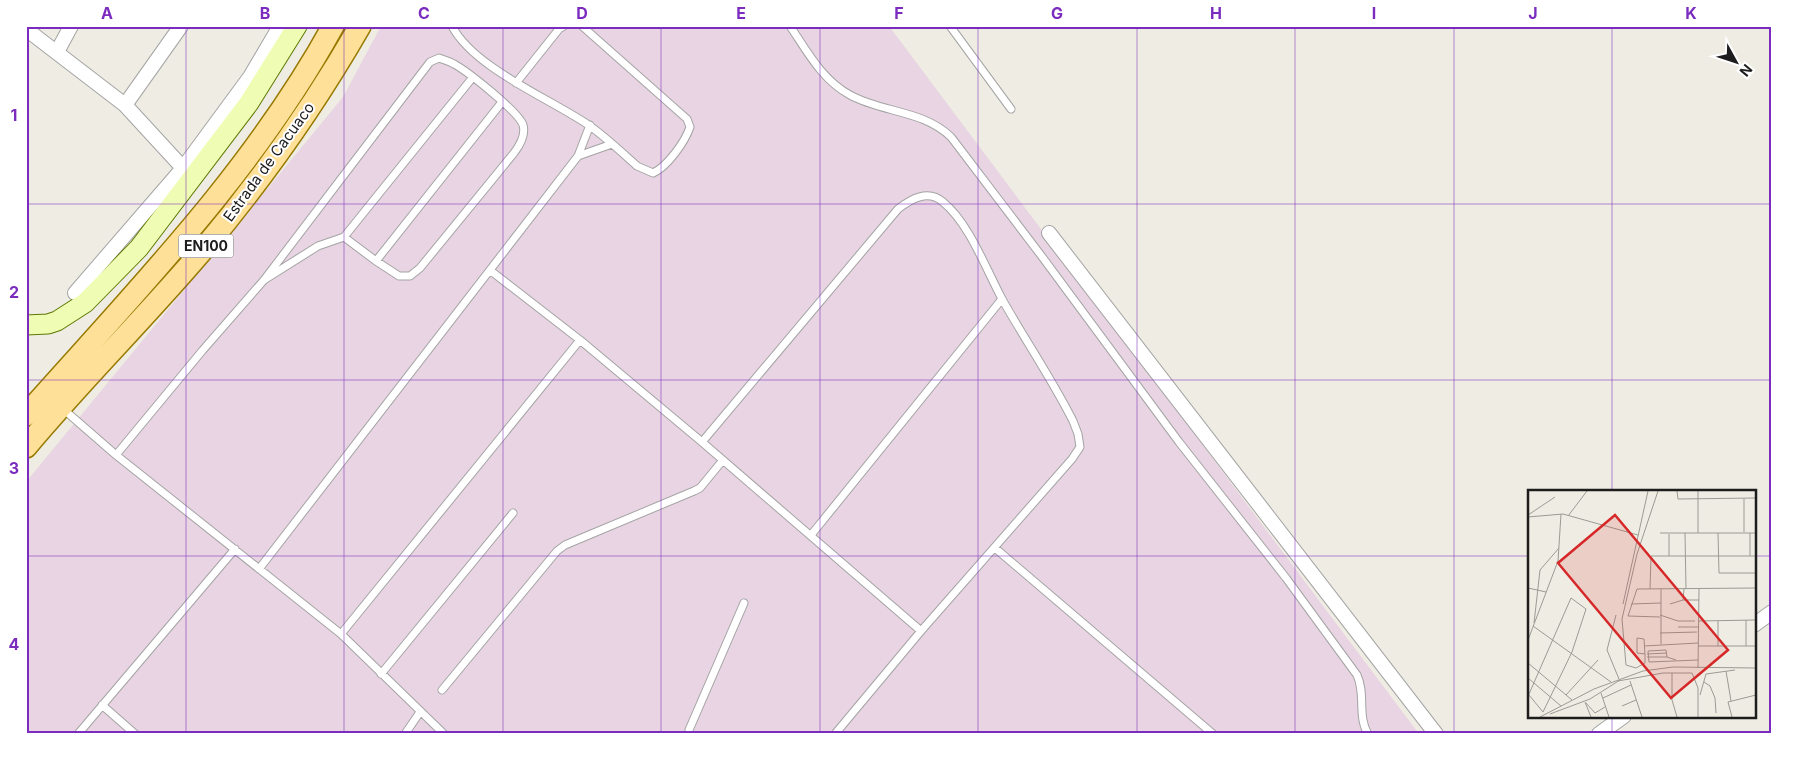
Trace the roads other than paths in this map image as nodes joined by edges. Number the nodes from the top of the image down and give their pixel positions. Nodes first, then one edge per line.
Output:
1 (71, 26) edge
2 (181, 26) edge
3 (280, 26) edge
4 (297, 26) edge
5 (333, 26) edge
6 (360, 26) edge
7 (452, 26) edge
8 (564, 26) edge
9 (582, 26) edge
10 (790, 26) edge
11 (950, 26) edge
12 (26, 29) edge
13 (57, 52) junction
14 (473, 77) junction
15 (516, 83) junction
16 (502, 102) junction
17 (125, 105) junction
18 (1010, 108) dead end
19 (590, 125) junction
20 (612, 144) junction
21 (578, 156) junction
22 (183, 168) junction
23 (1049, 233) dead end
24 (344, 237) junction
25 (376, 261) junction
26 (491, 271) junction
27 (264, 280) junction
28 (75, 294) dead end
29 (1002, 300) junction
30 (26, 325) edge
31 (580, 340) junction
32 (60, 407) junction
33 (26, 415) edge
34 (702, 442) junction
35 (26, 447) edge
36 (116, 455) junction
37 (723, 460) junction
38 (513, 513) dead end
39 (811, 535) junction
40 (996, 548) junction
41 (235, 549) junction
42 (258, 569) junction
43 (744, 603) dead end
44 (1772, 612) edge
45 (1756, 624) edge
46 (921, 631) junction
47 (341, 634) junction
48 (381, 674) junction
49 (442, 690) dead end
50 (102, 705) junction
51 (420, 712) junction
52 (1621, 718) edge
53 (688, 733) edge
54 (78, 734) edge
55 (135, 734) edge
56 (405, 734) edge
57 (444, 734) edge
58 (835, 734) edge
59 (1213, 734) edge
60 (1368, 734) edge
61 (1436, 734) edge
62 (1599, 734) edge

1 - 13 street
2 - 17 street
3 - 22 street
4 - 30 main road
5 - 33 main road, Estrada de Cacuaco / EN100
6 - 32 main road, Estrada de Cacuaco / EN100
7 - 15 lane
8 - 15 lane
9 - 20 lane
10 - 60 lane
11 - 18 lane
12 - 13 street
13 - 17 street
14 - 16 lane
14 - 24 lane
14 - 27 lane
15 - 19 lane
16 - 25 lane
16 - 25 lane
17 - 22 street
19 - 20 lane
19 - 21 lane
20 - 21 lane
21 - 26 lane
22 - 28 street
23 - 61 street
24 - 25 lane
24 - 27 lane
26 - 31 lane
26 - 42 lane
27 - 36 lane
29 - 34 lane
29 - 39 lane
29 - 40 lane
31 - 34 lane
31 - 47 lane
32 - 35 main road, Estrada de Cacuaco / EN100
32 - 36 lane
34 - 37 lane
36 - 41 lane
37 - 39 lane
37 - 49 lane
38 - 48 lane
39 - 46 lane
40 - 46 lane
40 - 59 lane
41 - 42 lane
41 - 50 lane
42 - 47 lane
43 - 53 lane
44 - 45 street
46 - 58 lane
47 - 48 lane
48 - 51 lane
50 - 54 lane
50 - 55 lane
51 - 56 lane
51 - 57 lane
52 - 62 street

